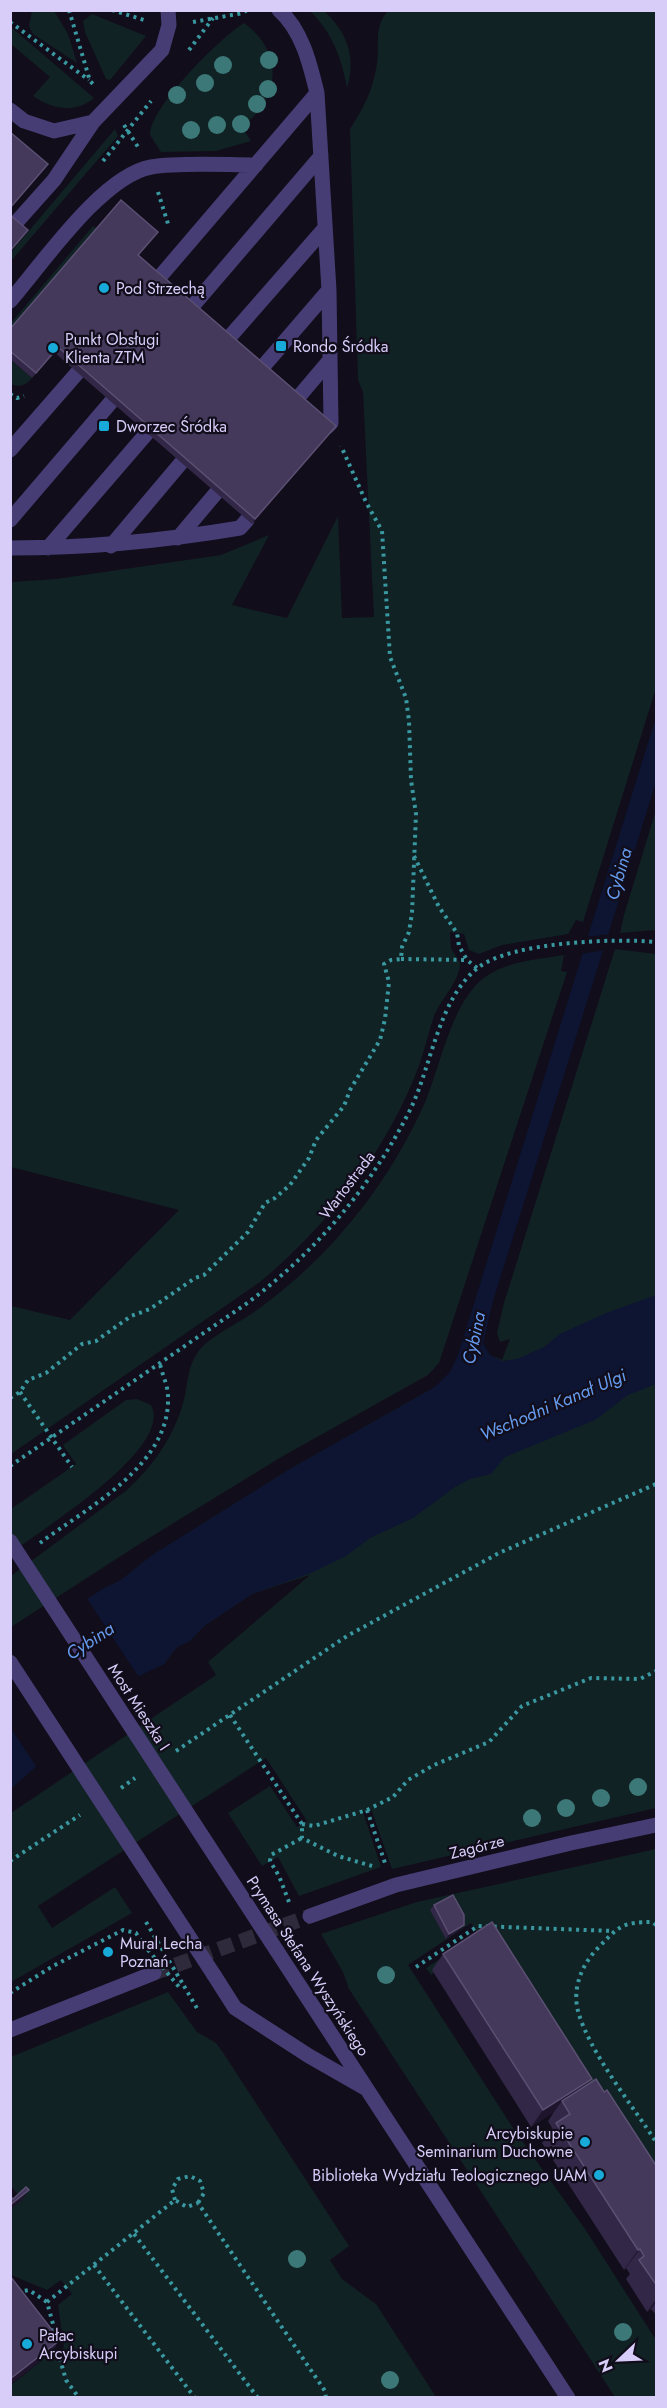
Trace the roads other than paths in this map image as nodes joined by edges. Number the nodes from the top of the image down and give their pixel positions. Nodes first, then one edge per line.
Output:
1 (168, 10) edge
2 (279, 10) edge
3 (317, 93) junction
4 (10, 110) edge
5 (93, 122) junction
6 (321, 156) junction
7 (256, 165) junction
8 (13, 226) edge
9 (325, 228) junction
10 (158, 279) edge
11 (329, 290) junction
12 (10, 301) edge
13 (191, 308) edge
14 (227, 340) edge
15 (329, 361) junction
16 (261, 369) edge
17 (78, 372) edge
18 (296, 400) edge
19 (111, 402) edge
20 (329, 425) edge
21 (147, 433) edge
22 (10, 450) edge
23 (181, 463) edge
24 (216, 493) edge
25 (10, 520) edge
26 (247, 520) edge
27 (178, 538) junction
28 (111, 546) junction
29 (10, 548) edge
30 (48, 548) junction
31 (10, 1541) edge
32 (10, 1662) edge
33 (657, 1825) edge
34 (219, 1863) joint
35 (310, 1916) tunnel mouth
36 (153, 1973) tunnel mouth
37 (10, 2030) edge
38 (368, 2090) junction
39 (568, 2397) edge

1 - 5 street
2 - 3 street
3 - 6 street
3 - 7 street
4 - 5 street
5 - 8 street
6 - 9 street
6 - 13 street
7 - 10 street
7 - 12 street
9 - 11 street
9 - 14 street
11 - 15 street
11 - 16 street
15 - 18 street
15 - 20 street
17 - 22 street
19 - 25 street
21 - 30 street
23 - 28 street
24 - 27 street
26 - 27 street
27 - 28 street
28 - 30 street
29 - 30 street
31 - 34 street, Most Mieszka I, bridge
32 - 38 street, Prymasa Stefana Wyszyńskiego, bridge
33 - 35 street, Zagórze
34 - 38 street, Prymasa Stefana Wyszyńskiego, bridge
36 - 37 street
38 - 39 street, Prymasa Stefana Wyszyńskiego

